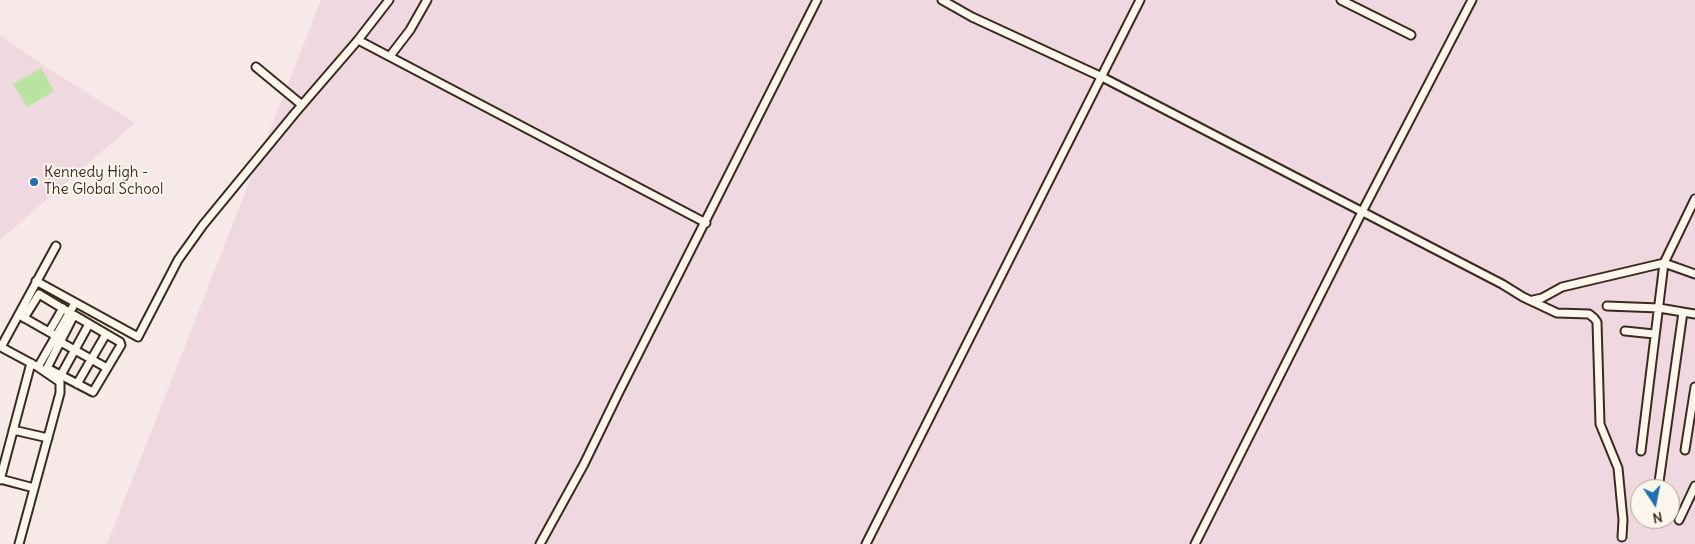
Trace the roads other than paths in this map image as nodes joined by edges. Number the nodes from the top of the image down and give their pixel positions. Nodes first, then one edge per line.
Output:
1 (389, 0) edge
2 (427, 0) edge
3 (817, 0) edge
4 (942, 0) edge
5 (1140, 0) edge
6 (1340, 0) edge
7 (1472, 0) edge
8 (1411, 35) dead end
9 (358, 40) junction
10 (390, 56) junction
11 (256, 67) dead end
12 (1102, 77) junction
13 (302, 105) junction
14 (1695, 199) edge
15 (1362, 212) junction
16 (1687, 216) junction
17 (1695, 220) edge
18 (706, 223) junction
19 (56, 246) dead end
20 (1664, 263) junction
21 (1695, 274) edge
22 (36, 281) junction
23 (1533, 300) junction
24 (74, 303) junction
25 (1607, 306) dead end
26 (1659, 308) junction
27 (69, 312) junction
28 (1683, 312) junction
29 (1695, 314) edge
30 (21, 316) junction
31 (89, 324) junction
32 (1625, 331) dead end
33 (106, 334) junction
34 (1654, 334) junction
35 (55, 337) junction
36 (0, 348) edge
37 (75, 350) junction
38 (92, 359) junction
39 (31, 363) junction
40 (38, 367) junction
41 (107, 368) junction
42 (61, 375) junction
43 (78, 384) junction
44 (1695, 387) edge
45 (13, 430) junction
46 (48, 438) junction
47 (1685, 450) dead end
48 (1641, 451) dead end
49 (1659, 479) edge
50 (0, 480) edge
51 (1695, 486) edge
52 (34, 488) junction
53 (1680, 518) edge
54 (1622, 537) dead end
55 (19, 544) edge
56 (540, 544) edge
57 (866, 544) edge
58 (1195, 544) edge

1 - 9 street
2 - 10 street
3 - 18 street
4 - 12 street
5 - 12 street
6 - 8 street
7 - 15 street
9 - 10 street
9 - 13 street
10 - 18 street
11 - 13 street
12 - 15 street
12 - 57 street
13 - 24 street
14 - 16 street
15 - 23 street
15 - 58 street
16 - 17 street
16 - 20 street
18 - 56 street
19 - 22 street
20 - 21 street
20 - 23 street
20 - 26 street
22 - 24 street
22 - 30 street
23 - 54 street
24 - 27 street
25 - 26 street
26 - 28 street
26 - 34 street
27 - 30 street
27 - 31 street
27 - 35 street
28 - 29 street
28 - 49 street
30 - 35 street
30 - 36 street
31 - 33 street
31 - 37 street
32 - 34 street
33 - 38 street
33 - 41 street
34 - 48 street
35 - 37 street
35 - 40 street
35 - 42 street
36 - 39 street
37 - 38 street
37 - 42 street
38 - 41 street
38 - 43 street
39 - 40 street
39 - 45 street
40 - 46 street
41 - 43 street
42 - 43 street
44 - 47 street
45 - 46 street
45 - 50 street
46 - 52 street
50 - 52 street
51 - 53 street
52 - 55 street

